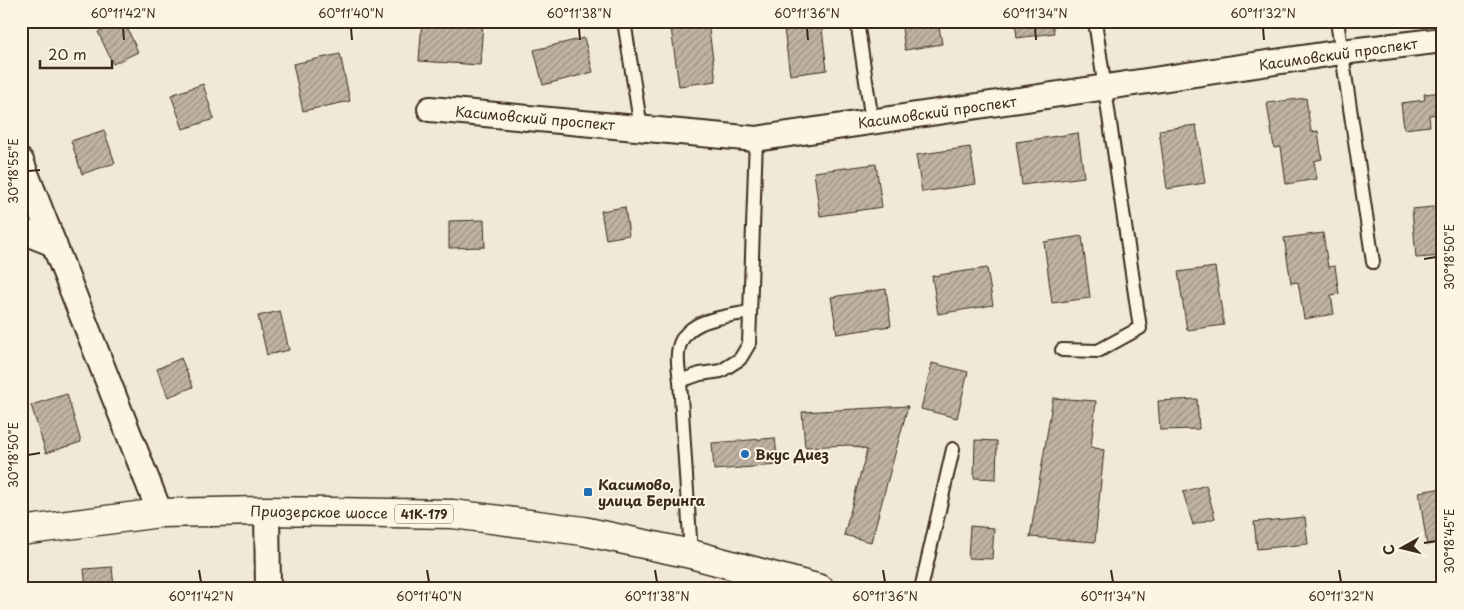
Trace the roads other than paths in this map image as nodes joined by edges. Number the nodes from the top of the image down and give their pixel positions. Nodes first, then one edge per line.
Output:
1 (624, 21) edge
2 (857, 21) edge
3 (1095, 21) edge
4 (1337, 21) edge
5 (1443, 40) edge
6 (1342, 52) junction
7 (1104, 87) junction
8 (430, 109) dead end
9 (872, 122) junction
10 (641, 128) junction
11 (756, 139) junction
12 (21, 161) edge
13 (21, 228) edge
14 (54, 244) junction
15 (1373, 262) dead end
16 (750, 312) junction
17 (1062, 350) dead end
18 (680, 381) junction
19 (953, 449) dead end
20 (266, 511) junction
21 (160, 513) junction
22 (21, 531) edge
23 (691, 554) junction
24 (268, 589) edge
25 (820, 589) edge
26 (921, 589) edge

1 - 10 lane
2 - 9 lane
3 - 7 lane
4 - 6 lane
5 - 6 street, Касимовский проспект
6 - 7 street, Касимовский проспект
6 - 15 lane
7 - 9 street, Касимовский проспект
7 - 17 lane
8 - 10 street, Касимовский проспект
9 - 11 street, Касимовский проспект
10 - 11 street, Касимовский проспект
11 - 16 lane
12 - 14 street
13 - 14 street
14 - 21 street
16 - 18 lane
16 - 18 lane
18 - 23 lane
19 - 26 lane
20 - 21 main road, Приозерское шоссе / 41К-179
20 - 23 main road, Приозерское шоссе / 41К-179
20 - 24 street
21 - 22 main road, Приозерское шоссе / 41К-179
23 - 25 main road, Приозерское шоссе / 41К-179

